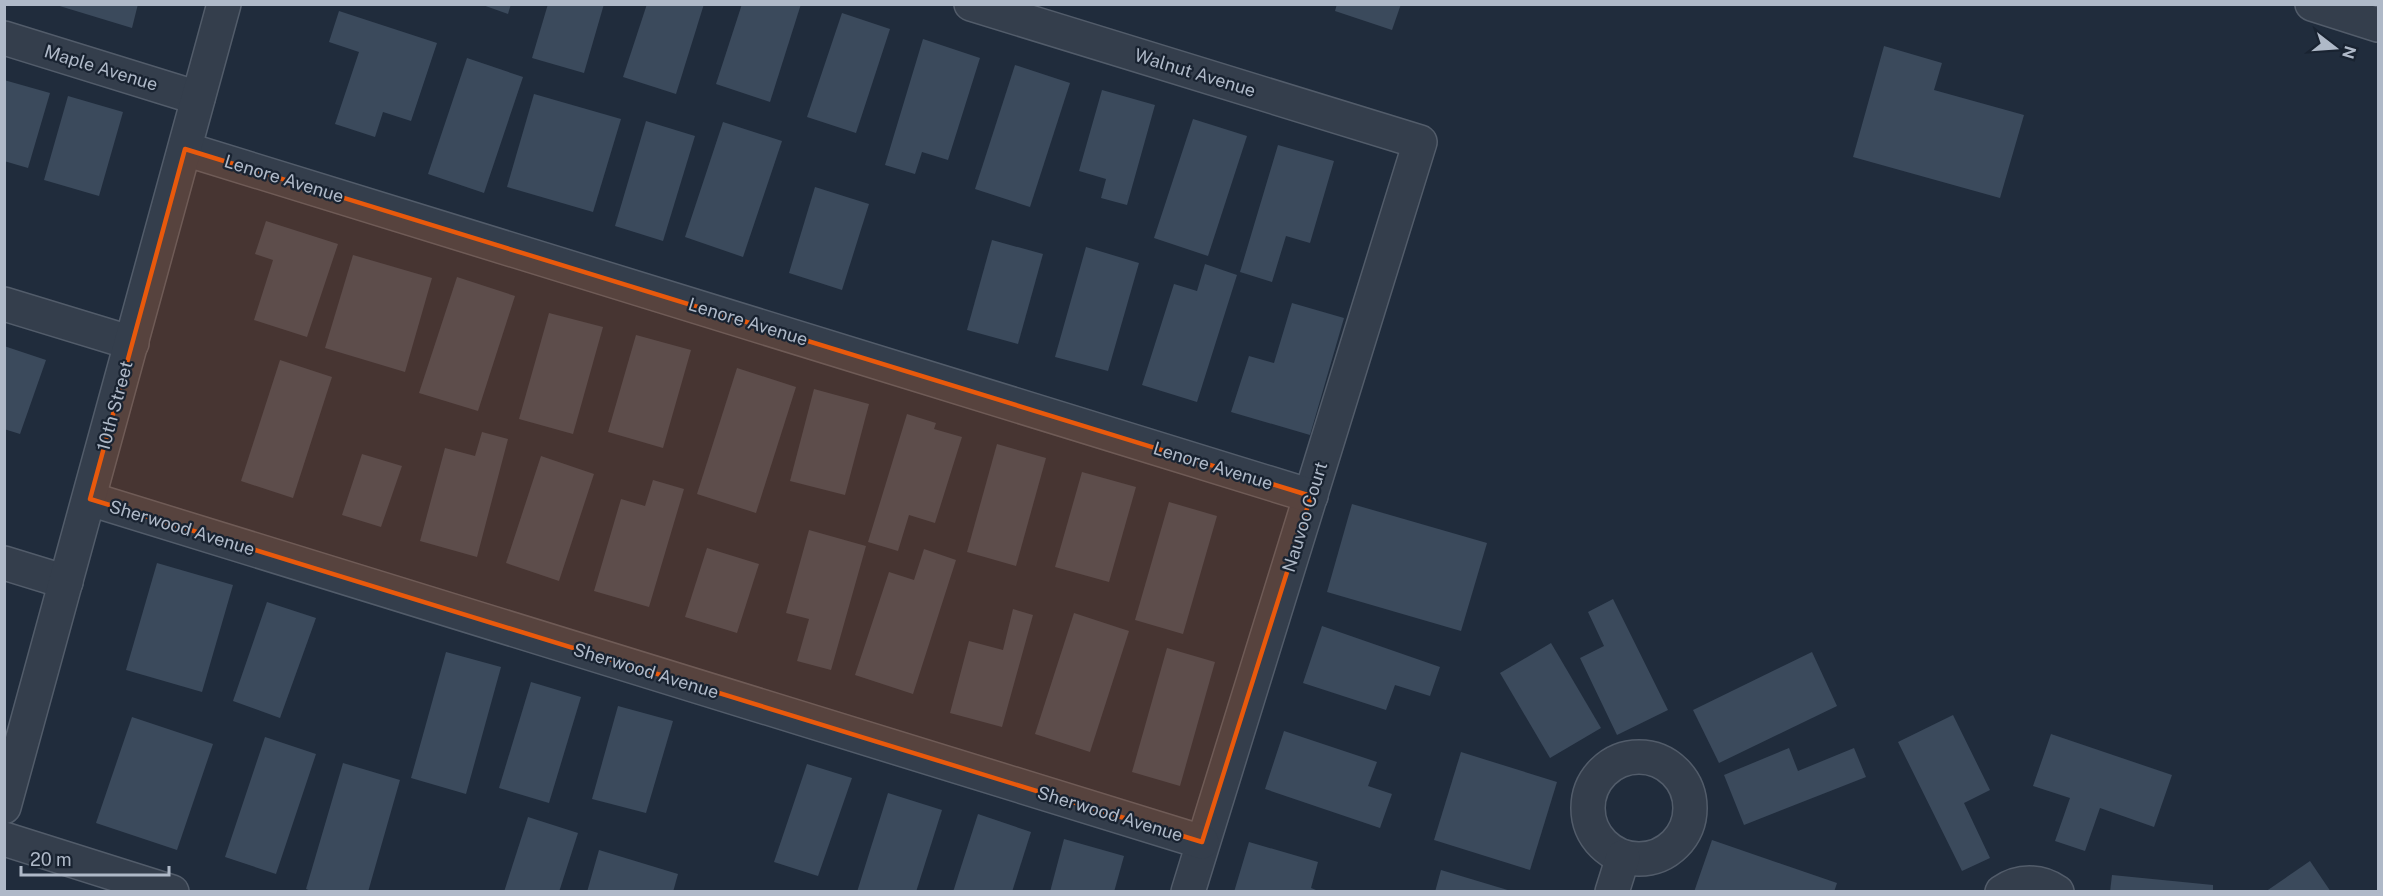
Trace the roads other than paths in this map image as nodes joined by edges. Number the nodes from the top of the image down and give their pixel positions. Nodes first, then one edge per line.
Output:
1 (224, 4) edge
2 (971, 4) edge
3 (2312, 4) edge
4 (2379, 25) edge
5 (4, 38) edge
6 (198, 98) junction
7 (1420, 142) joint
8 (185, 149) junction
9 (4, 304) edge
10 (132, 343) junction
11 (1311, 496) junction
12 (90, 499) junction
13 (4, 563) edge
14 (66, 582) junction
15 (4, 807) edge
16 (4, 839) edge
17 (1202, 842) junction
18 (1623, 857) dead end
19 (172, 891) edge
20 (1188, 891) edge
21 (1612, 891) edge
22 (2002, 891) edge
23 (2057, 891) edge

1 - 6 street, 10th Street
2 - 7 street, Walnut Avenue
3 - 4 street
5 - 6 street, Maple Avenue
6 - 8 street, 10th Street
7 - 11 street, Nauvoo Court
8 - 10 street, 10th Street
8 - 11 street, Lenore Avenue
9 - 10 street
10 - 12 street, 10th Street
11 - 17 street, Nauvoo Court
12 - 14 street, 10th Street
12 - 17 street, Sherwood Avenue
13 - 14 street
14 - 15 street, 10th Street
16 - 19 street
17 - 20 street, Nauvoo Court
18 - 21 street
22 - 23 street

